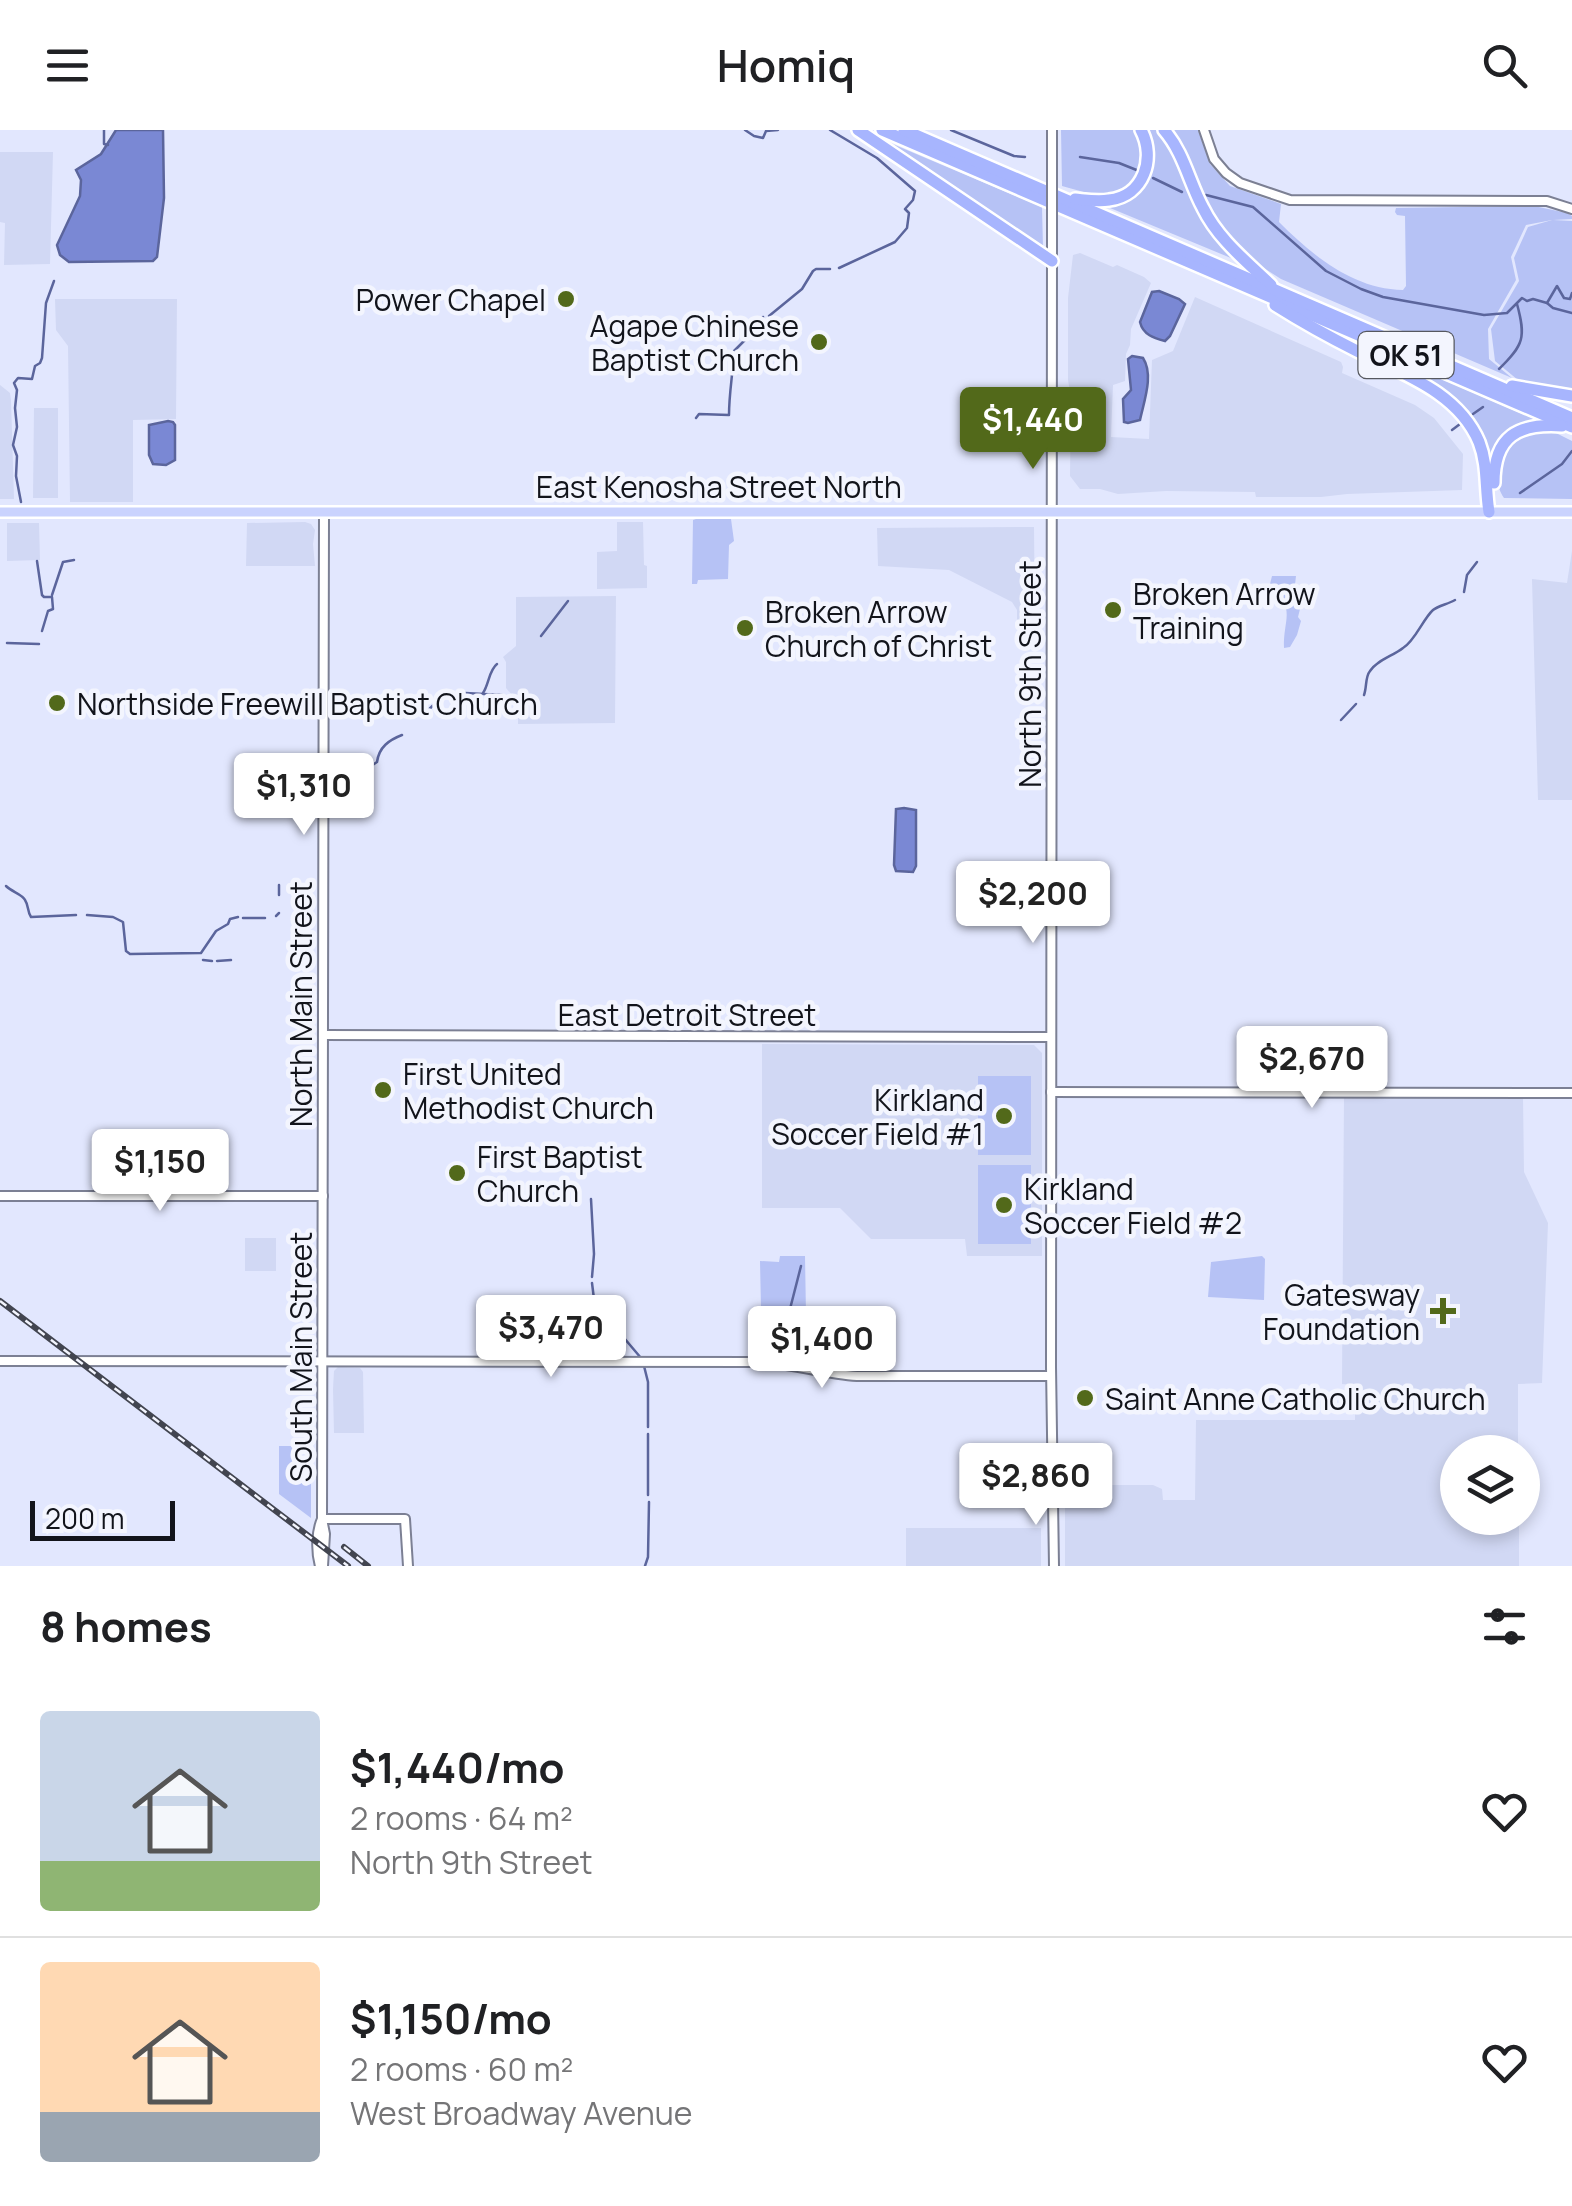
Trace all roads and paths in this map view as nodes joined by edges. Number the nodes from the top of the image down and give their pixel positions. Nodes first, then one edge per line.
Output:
1 (858, 130) edge
2 (882, 130) edge
3 (904, 130) edge
4 (1052, 130) edge
5 (1140, 130) edge
6 (1164, 130) edge
7 (1204, 130) edge
8 (1064, 198) junction
9 (1572, 210) edge
10 (1052, 261) junction
11 (1241, 284) junction
12 (1277, 290) junction
13 (1492, 383) junction
14 (1572, 396) edge
15 (1572, 418) edge
16 (1572, 427) edge
17 (1052, 510) junction
18 (0, 512) edge
19 (324, 512) junction
20 (1489, 512) junction
21 (1572, 512) edge
22 (323, 1036) junction
23 (1051, 1037) junction
24 (1051, 1092) junction
25 (1572, 1092) edge
26 (0, 1196) edge
27 (323, 1196) junction
28 (0, 1360) edge
29 (322, 1361) junction
30 (1051, 1376) junction
31 (322, 1519) junction
32 (385, 1519) junction
33 (405, 1538) junction
34 (322, 1566) edge
35 (408, 1566) edge
36 (1054, 1566) edge

1 - 10 highway
2 - 11 highway, OK 51
3 - 8 highway, OK 51
4 - 10 street, North 9th Street, bridge
5 - 8 highway
6 - 12 highway
7 - 9 street
8 - 12 highway, OK 51
10 - 17 street, North 9th Street
11 - 16 highway, OK 51
11 - 20 highway
12 - 13 highway, OK 51
13 - 14 highway
13 - 15 highway, OK 51
16 - 20 highway
17 - 19 main road, East Kenosha Street North
17 - 20 main road, East Kenosha Street North
17 - 23 street, North 9th Street
18 - 19 main road
19 - 22 street, North Main Street
20 - 21 main road, East Kenosha Street North
22 - 23 street, East Detroit Street
22 - 27 street, North Main Street
23 - 24 street, North 9th Street
24 - 25 street
24 - 30 street, North 9th Street
26 - 27 street
27 - 29 street, South Main Street
28 - 29 street
29 - 30 street
29 - 31 street, South Main Street
30 - 36 street, North 9th Street
31 - 32 street
31 - 34 street, South Main Street
32 - 33 street
32 - 33 street
33 - 35 street

